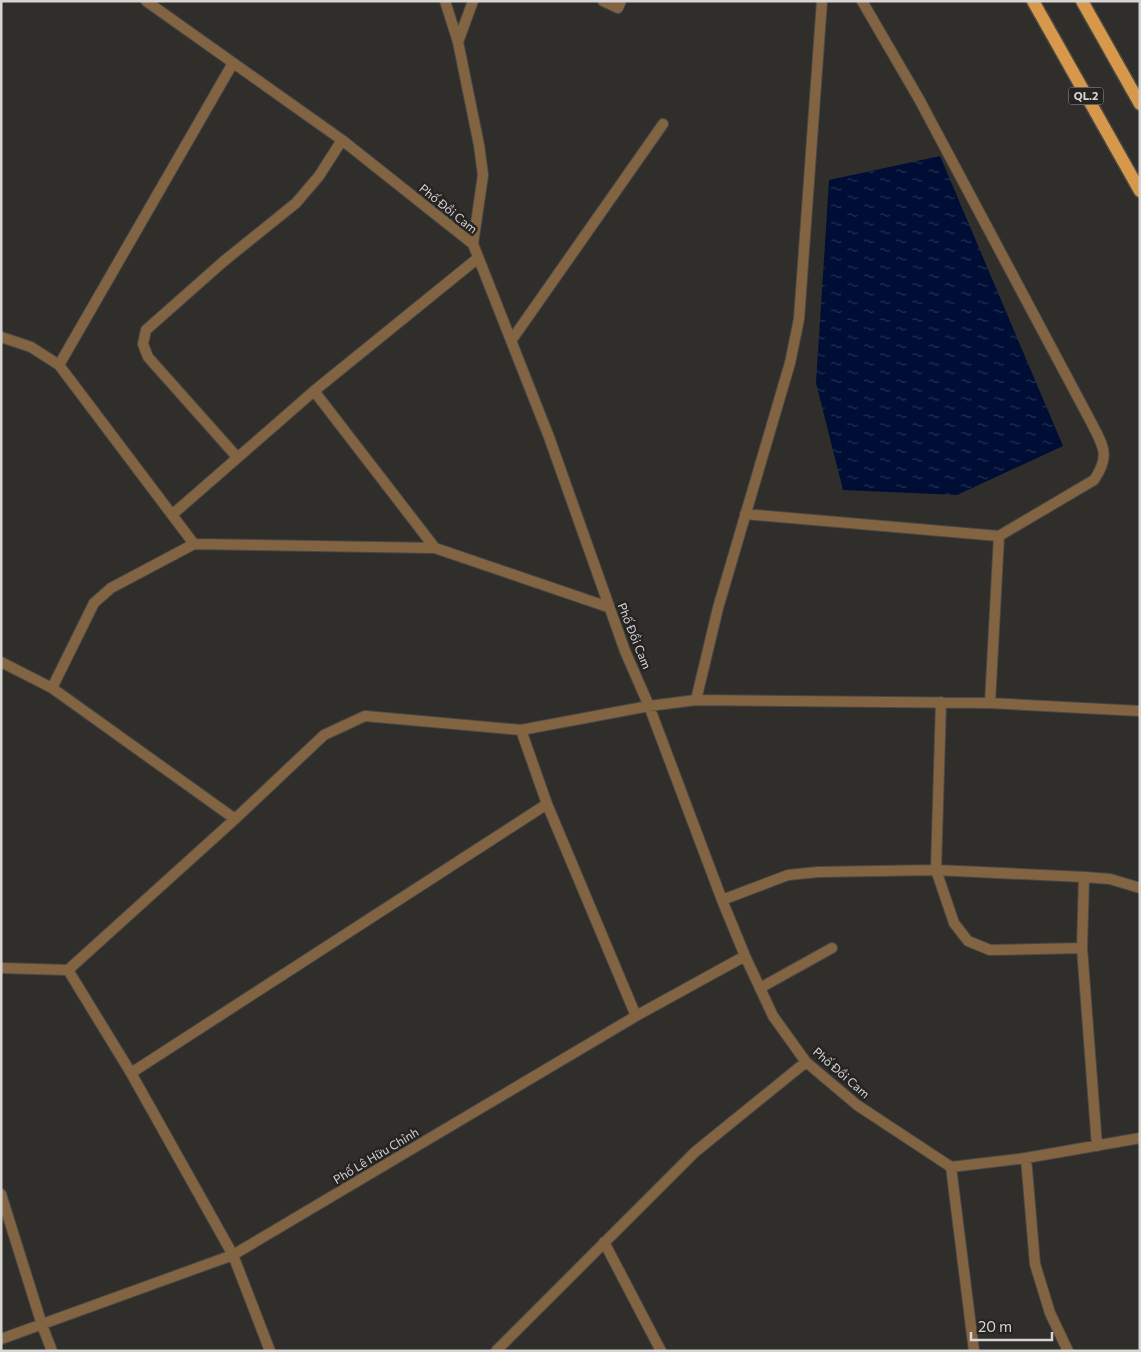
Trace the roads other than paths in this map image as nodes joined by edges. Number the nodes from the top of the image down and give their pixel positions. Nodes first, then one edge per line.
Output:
1 (146, 1) edge
2 (445, 1) edge
3 (473, 1) edge
4 (603, 1) edge
5 (621, 1) edge
6 (822, 1) edge
7 (862, 1) edge
8 (1033, 1) edge
9 (1082, 1) edge
10 (458, 42) junction
11 (233, 63) junction
12 (1140, 104) edge
13 (663, 124) dead end
14 (342, 140) junction
15 (1140, 191) edge
16 (473, 244) junction
17 (478, 258) junction
18 (1, 337) edge
19 (511, 341) junction
20 (59, 365) junction
21 (314, 391) junction
22 (237, 457) junction
23 (173, 514) junction
24 (745, 514) junction
25 (1000, 536) junction
26 (194, 544) junction
27 (435, 548) junction
28 (608, 607) junction
29 (1, 662) edge
30 (52, 688) junction
31 (696, 700) junction
32 (941, 702) junction
33 (990, 703) junction
34 (649, 706) junction
35 (1140, 711) edge
36 (521, 730) junction
37 (547, 804) junction
38 (235, 819) junction
39 (936, 870) junction
40 (1084, 877) junction
41 (1140, 888) edge
42 (722, 900) junction
43 (832, 948) dead end
44 (1082, 948) junction
45 (745, 956) junction
46 (1, 968) edge
47 (68, 970) junction
48 (760, 988) junction
49 (636, 1016) junction
50 (806, 1062) junction
51 (131, 1073) junction
52 (1140, 1138) edge
53 (1097, 1146) junction
54 (1026, 1158) junction
55 (951, 1167) junction
56 (1, 1194) edge
57 (604, 1242) junction
58 (233, 1256) junction
59 (42, 1325) junction
60 (1, 1339) edge
61 (52, 1351) edge
62 (270, 1351) edge
63 (496, 1351) edge
64 (661, 1351) edge
65 (974, 1351) edge
66 (1068, 1351) edge

1 - 11 street, Phố Đồi Cam
2 - 10 street
3 - 10 street
4 - 5 street
6 - 24 street
7 - 25 street
8 - 15 main road, QL.2
9 - 12 main road
10 - 16 street
11 - 14 street, Phố Đồi Cam
11 - 20 street
13 - 19 street
14 - 16 street, Phố Đồi Cam
14 - 22 street
16 - 17 street, Phố Đồi Cam
17 - 19 street, Phố Đồi Cam
17 - 21 street
18 - 20 street
19 - 28 street, Phố Đồi Cam
20 - 23 street
21 - 22 street
21 - 27 street
22 - 23 street
23 - 26 street
24 - 25 street
24 - 31 street
25 - 33 street
26 - 27 street
26 - 30 street
27 - 28 street
28 - 34 street, Phố Đồi Cam
29 - 30 street
30 - 38 street
31 - 32 street
31 - 34 street
32 - 33 street
32 - 39 street
33 - 35 street
34 - 36 street
34 - 42 street, Phố Đồi Cam
36 - 37 street
36 - 38 street
37 - 49 street
37 - 51 street
38 - 47 street
39 - 40 street
39 - 42 street
39 - 44 street
40 - 41 street
40 - 44 street
42 - 45 street, Phố Đồi Cam
43 - 48 street
44 - 53 street
45 - 48 street, Phố Đồi Cam
45 - 49 street, Phố Lê Hữu Chỉnh
46 - 47 street
47 - 51 street
48 - 50 street, Phố Đồi Cam
49 - 58 street, Phố Lê Hữu Chỉnh
50 - 55 street, Phố Đồi Cam
50 - 57 street
51 - 58 street
52 - 53 street
53 - 54 street
54 - 55 street
54 - 66 street
55 - 65 street
56 - 59 street
57 - 63 street
57 - 64 street
58 - 59 street, Phố Lê Hữu Chỉnh
58 - 62 street
59 - 60 street, Phố Lê Hữu Chỉnh
59 - 61 street

